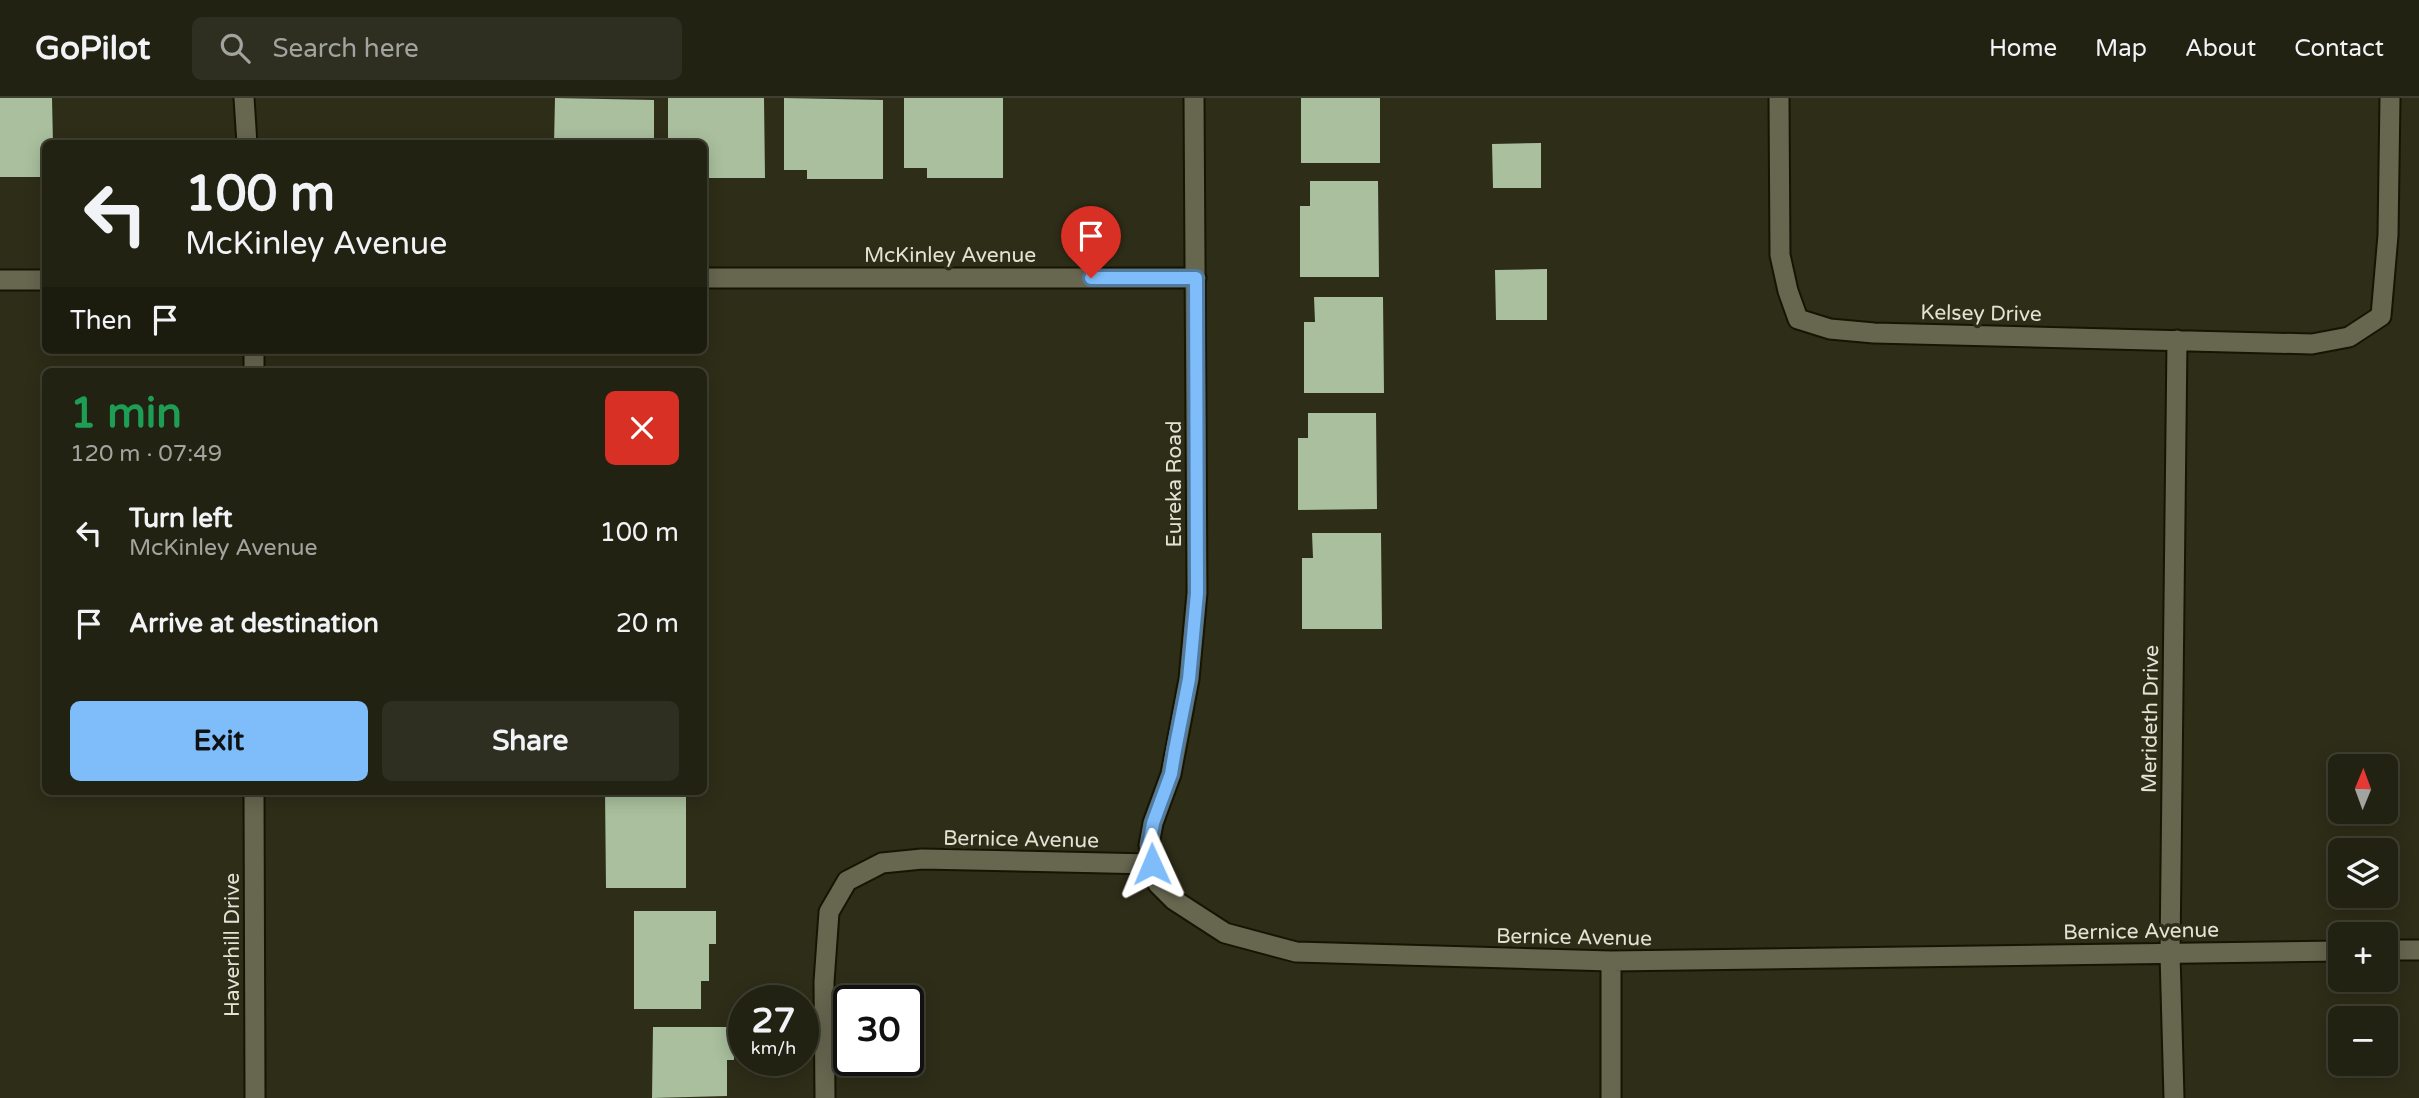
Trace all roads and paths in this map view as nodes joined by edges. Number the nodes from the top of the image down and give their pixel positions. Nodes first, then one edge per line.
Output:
1 (244, 98) edge
2 (1194, 98) edge
3 (1779, 98) edge
4 (2390, 98) edge
5 (247, 140) edge
6 (707, 278) edge
7 (1196, 278) junction
8 (0, 280) edge
9 (42, 280) edge
10 (2177, 340) junction
11 (254, 795) edge
12 (1152, 864) junction
13 (2398, 950) edge
14 (2419, 950) edge
15 (2328, 951) edge
16 (2170, 954) junction
17 (1611, 961) junction
18 (255, 1098) edge
19 (825, 1098) edge
20 (1611, 1098) edge
21 (2174, 1098) edge

1 - 5 street
2 - 7 street, Eureka Road
3 - 10 street, Kelsey Drive
4 - 10 street, Kelsey Drive
6 - 7 street, McKinley Avenue
7 - 12 street, Eureka Road
8 - 9 street
10 - 16 street, Merideth Drive
11 - 18 street, Haverhill Drive
12 - 17 street, Bernice Avenue
12 - 19 street, Bernice Avenue
13 - 14 street
15 - 16 street, Bernice Avenue
16 - 17 street, Bernice Avenue
16 - 21 street, Merideth Drive
17 - 20 street

